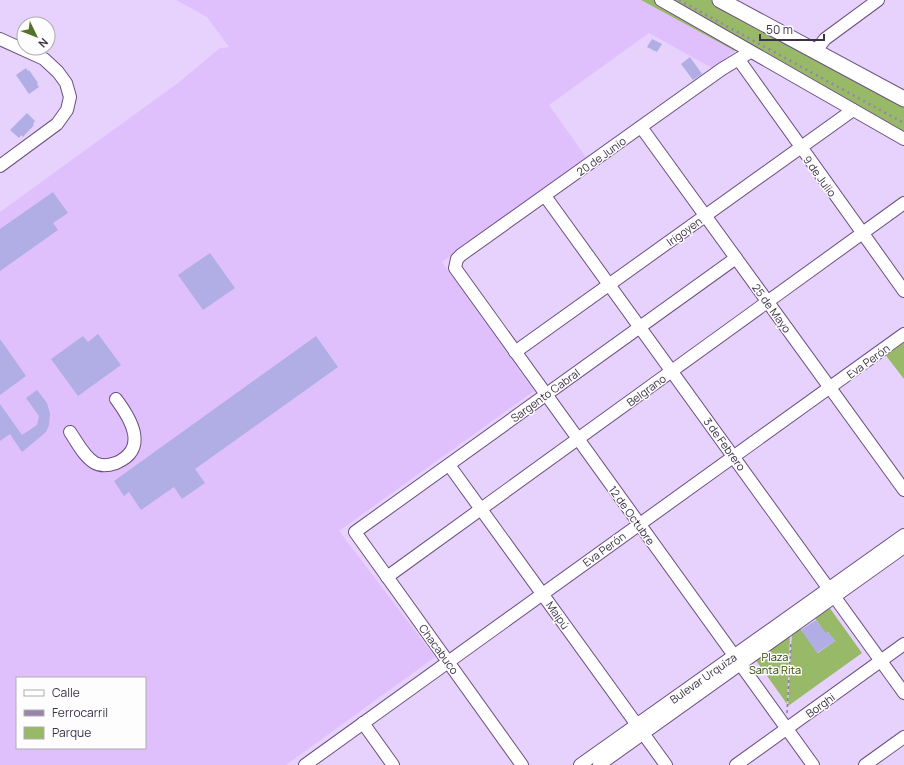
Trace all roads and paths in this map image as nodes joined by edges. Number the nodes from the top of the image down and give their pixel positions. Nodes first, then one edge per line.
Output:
1 (661, 0) edge
2 (720, 0) edge
3 (878, 0) edge
4 (862, 4) edge
5 (0, 39) edge
6 (750, 52) junction
7 (815, 52) junction
8 (738, 60) junction
9 (904, 99) edge
10 (852, 110) junction
11 (641, 127) junction
12 (904, 139) edge
13 (800, 148) junction
14 (0, 166) edge
15 (545, 196) junction
16 (904, 203) edge
17 (705, 216) junction
18 (862, 234) junction
19 (736, 258) junction
20 (456, 264) joint
21 (610, 284) junction
22 (904, 290) edge
23 (768, 302) junction
24 (640, 327) junction
25 (904, 334) edge
26 (514, 352) junction
27 (672, 371) junction
28 (830, 388) junction
29 (546, 395) junction
30 (116, 399) dead end
31 (70, 432) dead end
32 (578, 440) junction
33 (734, 457) junction
34 (449, 465) junction
35 (904, 490) edge
36 (481, 509) junction
37 (639, 524) junction
38 (355, 532) joint
39 (904, 535) edge
40 (904, 546) edge
41 (387, 577) junction
42 (832, 593) junction
43 (543, 594) junction
44 (792, 627) junction
45 (904, 644) edge
46 (737, 660) junction
47 (448, 661) junction
48 (881, 661) junction
49 (904, 693) edge
50 (363, 723) junction
51 (787, 728) junction
52 (639, 729) junction
53 (904, 737) edge
54 (305, 765) edge
55 (393, 765) edge
56 (522, 765) edge
57 (580, 765) edge
58 (598, 765) edge
59 (666, 765) edge
60 (736, 765) edge
61 (813, 765) edge
62 (865, 765) edge

1 - 6 street
2 - 7 main road
3 - 4 street
4 - 7 street
5 - 14 street
6 - 8 street, 20 de Junio
6 - 10 street
7 - 9 main road
8 - 11 street, 20 de Junio
8 - 13 street, 9 de Julio
10 - 12 street
10 - 13 street, Irigoyen
11 - 15 street, 20 de Junio
11 - 17 street, 25 de Mayo
13 - 17 street, Irigoyen
13 - 18 street, 9 de Julio
15 - 20 street, 20 de Junio
15 - 21 street, 3 de Febrero
16 - 18 street, Belgrano
17 - 19 street, 25 de Mayo
17 - 21 street, Irigoyen
18 - 22 street, 9 de Julio
18 - 23 street, Belgrano
19 - 23 street, 25 de Mayo
19 - 24 street, Sargento Cabral
20 - 26 street, 12 de Octubre
21 - 24 street, 3 de Febrero
21 - 26 street, Irigoyen
23 - 27 street, Belgrano
23 - 28 street, 25 de Mayo
24 - 27 street, 3 de Febrero
24 - 29 street, Sargento Cabral
25 - 28 street, Eva Perón
26 - 29 street, 12 de Octubre
27 - 32 street, Belgrano
27 - 33 street, 3 de Febrero
28 - 33 street, Eva Perón
28 - 35 street, 25 de Mayo
29 - 32 street, 12 de Octubre
29 - 34 street, Sargento Cabral
30 - 31 street
32 - 36 street, Belgrano
32 - 37 street, 12 de Octubre
33 - 37 street, Eva Perón
33 - 42 street, 3 de Febrero
34 - 36 street, Maipú
34 - 38 street, Sargento Cabral
36 - 41 street, Belgrano
36 - 43 street, Maipú
37 - 43 street, Eva Perón
37 - 46 street, 12 de Octubre
38 - 41 street, Chacabuco
39 - 42 street, Bulevar Urquiza
40 - 42 street, Bulevar Urquiza
41 - 47 street, Chacabuco
42 - 44 street, Bulevar Urquiza
42 - 46 street, Bulevar Urquiza
42 - 48 street, 3 de Febrero
43 - 47 street, Eva Perón
43 - 52 street, Maipú
44 - 46 street, Bulevar Urquiza
44 - 51 path
45 - 48 street, Borghi
46 - 51 street, 12 de Octubre
46 - 52 street, Bulevar Urquiza
47 - 50 street, Eva Perón
47 - 56 street, Chacabuco
48 - 49 street, 3 de Febrero
48 - 51 street, Borghi
50 - 54 street, Eva Perón
50 - 55 street
51 - 60 street, Borghi
51 - 61 street, 12 de Octubre
52 - 57 street, Bulevar Urquiza
52 - 58 street, Bulevar Urquiza
52 - 59 street, Maipú
53 - 62 street

